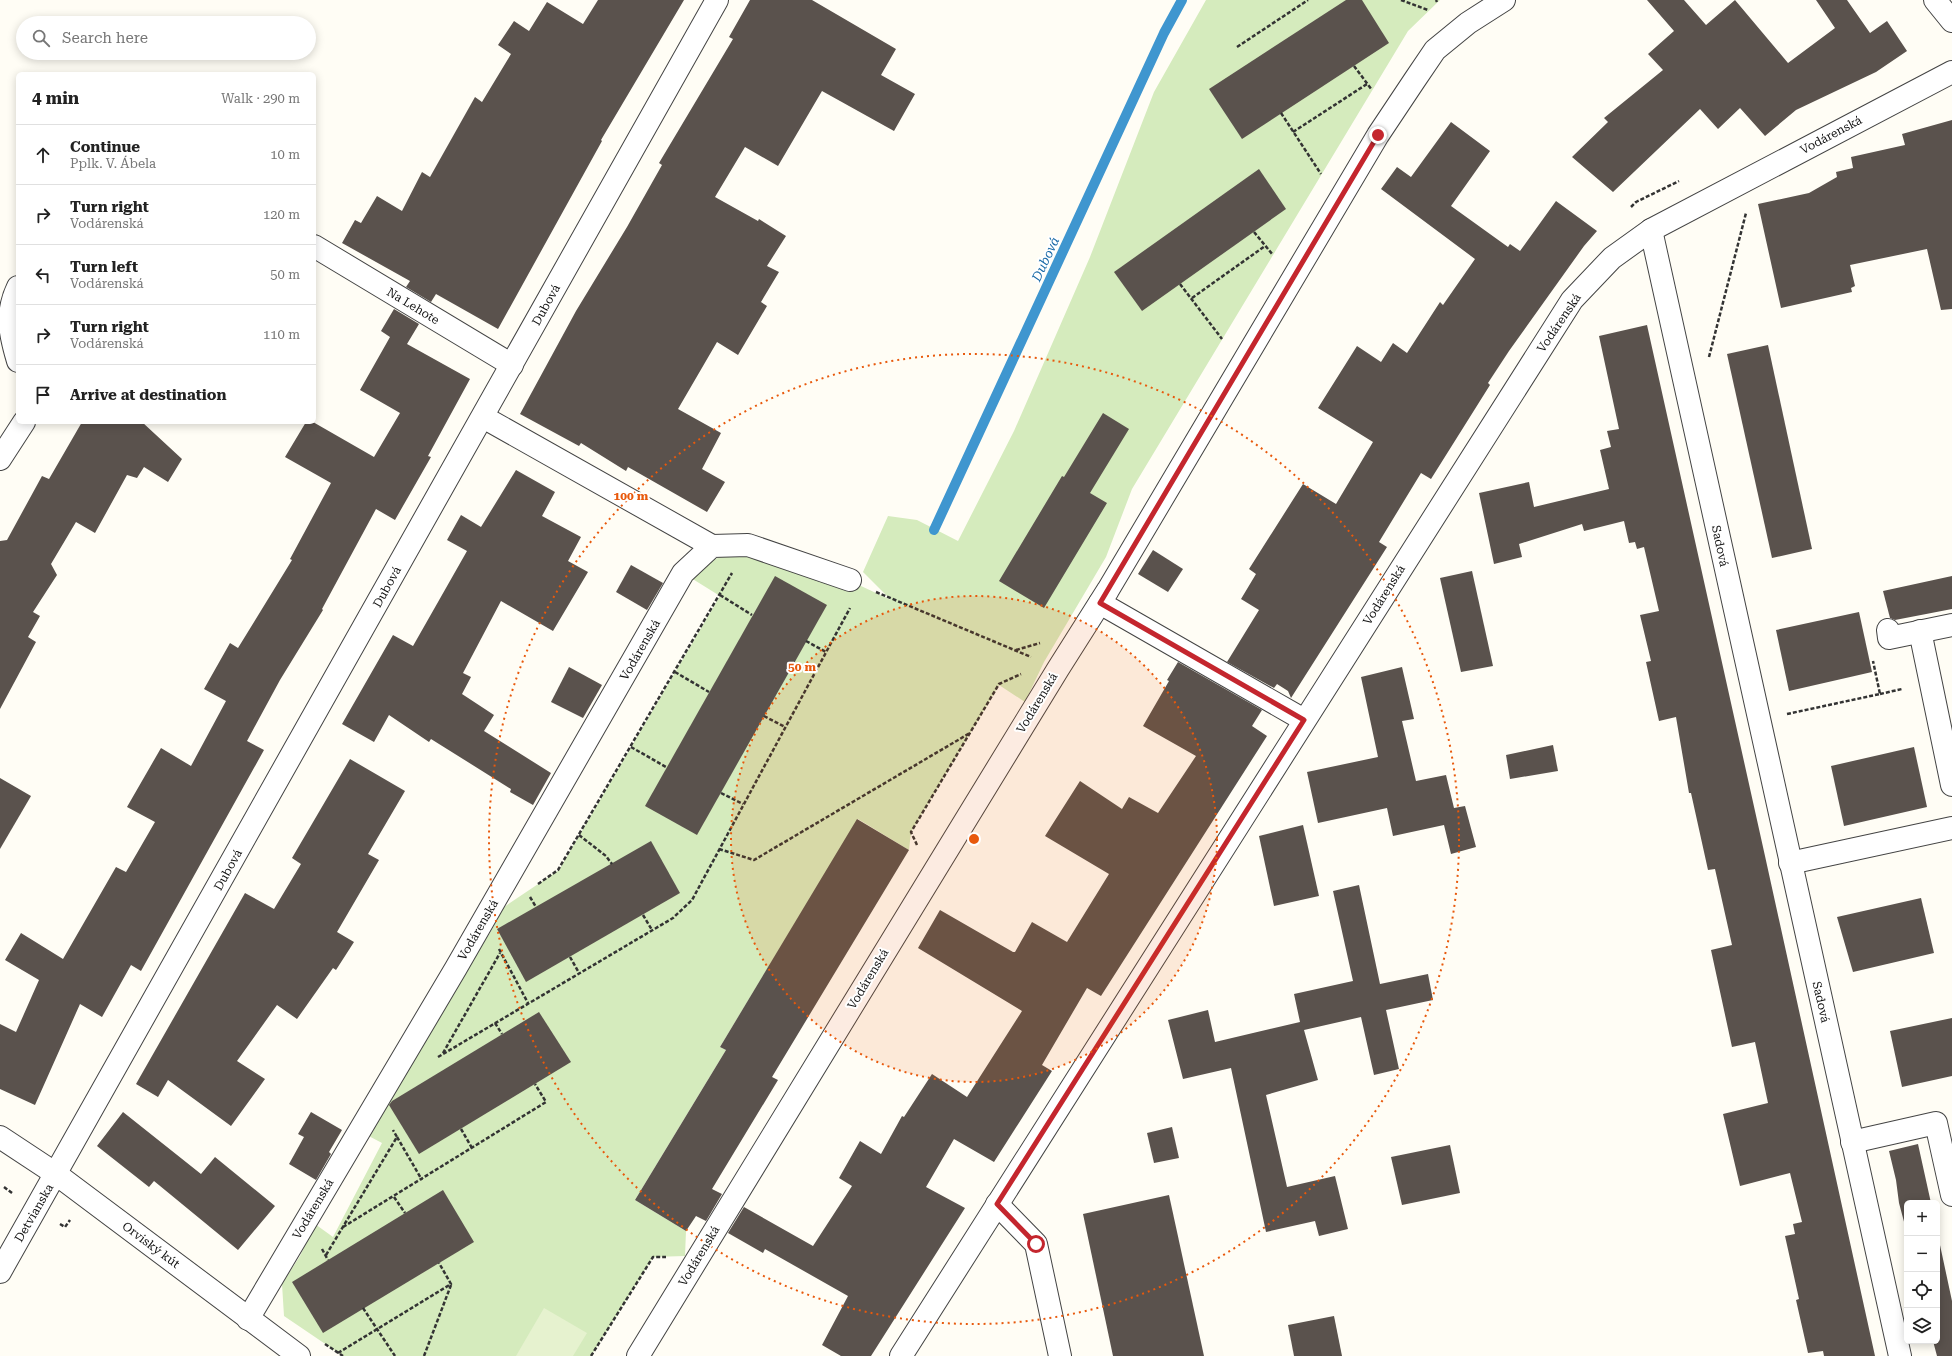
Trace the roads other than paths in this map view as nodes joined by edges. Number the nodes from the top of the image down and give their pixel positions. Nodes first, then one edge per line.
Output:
1 (717, 0) edge
2 (1504, 0) edge
3 (1935, 0) edge
4 (1952, 21) edge
5 (1952, 72) edge
6 (1651, 230) junction
7 (316, 247) edge
8 (16, 291) edge
9 (16, 354) edge
10 (512, 365) junction
11 (483, 417) junction
12 (23, 424) edge
13 (0, 459) edge
14 (712, 546) junction
15 (856, 583) road end
16 (1100, 603) junction
17 (1952, 624) edge
18 (1888, 630) dead end
19 (1920, 631) junction
20 (1304, 720) junction
21 (1948, 742) edge
22 (1952, 785) edge
23 (1952, 828) edge
24 (1790, 863) junction
25 (0, 1137) edge
26 (1852, 1142) junction
27 (1949, 1167) edge
28 (56, 1174) junction
29 (1952, 1195) edge
30 (997, 1204) junction
31 (0, 1272) edge
32 (248, 1319) junction
33 (299, 1356) edge
34 (638, 1356) edge
35 (901, 1356) edge
36 (1060, 1356) edge
37 (1900, 1356) edge

1 - 10 street, Dubová
2 - 16 street, Vodárenská
3 - 4 street
5 - 6 street, Vodárenská
6 - 20 street, Vodárenská
6 - 24 street, Sadová
7 - 10 street, Na Lehote
8 - 9 street
10 - 11 street, Dubová
11 - 14 street
11 - 28 street, Dubová
12 - 13 street
14 - 15 street
14 - 32 street, Vodárenská
16 - 20 street
16 - 34 street, Vodárenská
17 - 19 street
18 - 19 street
19 - 21 street
20 - 30 street, Vodárenská
21 - 22 street
23 - 24 street
24 - 26 street, Sadová
25 - 28 street, Orviský kút
26 - 27 street
26 - 37 street, Sadová
27 - 29 street
28 - 31 street, Detvianska
28 - 32 street, Orviský kút
30 - 35 street, Vodárenská
30 - 36 street
32 - 33 street, Orviský kút

